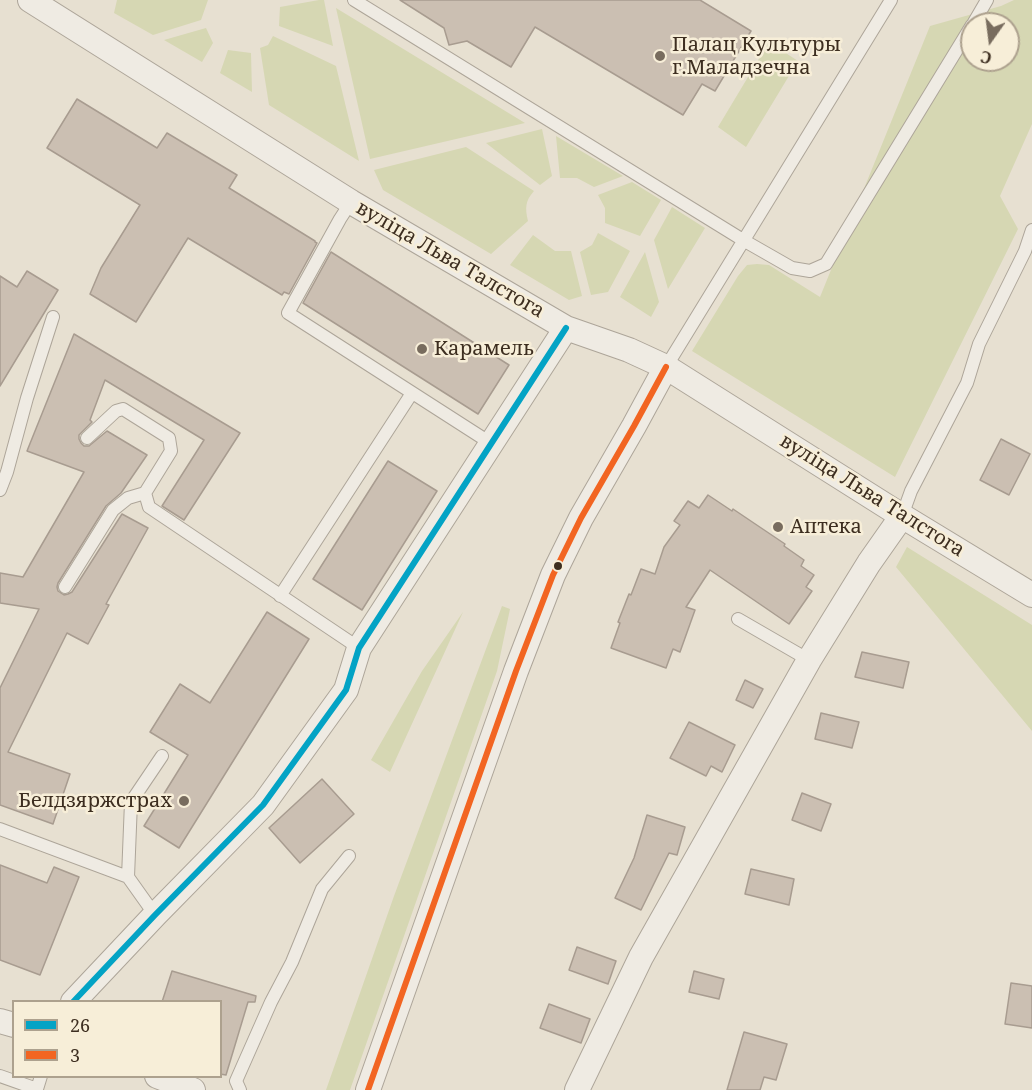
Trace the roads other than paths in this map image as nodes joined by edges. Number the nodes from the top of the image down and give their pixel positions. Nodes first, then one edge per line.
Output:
1 (30, 0) edge
2 (354, 0) edge
3 (891, 0) edge
4 (960, 45) edge
5 (351, 202) junction
6 (1032, 230) edge
7 (743, 240) junction
8 (53, 317) dead end
9 (566, 328) junction
10 (666, 367) junction
11 (412, 393) junction
12 (87, 438) dead end
13 (492, 444) junction
14 (0, 490) edge
15 (145, 493) junction
16 (902, 516) junction
17 (65, 587) dead end
18 (1032, 595) edge
19 (280, 596) junction
20 (738, 619) dead end
21 (359, 648) junction
22 (809, 660) junction
23 (162, 756) dead end
24 (0, 830) edge
25 (349, 856) dead end
26 (128, 877) junction
27 (155, 915) junction
28 (75, 1000) edge
29 (0, 1076) edge
30 (41, 1078) edge
31 (159, 1078) edge
32 (193, 1090) edge
33 (240, 1090) edge
34 (368, 1090) edge
35 (578, 1090) edge

1 - 5 street, вуліца Льва Талстога
2 - 7 lane
3 - 7 lane
4 - 7 lane
5 - 9 street, вуліца Льва Талстога
5 - 11 lane
6 - 16 lane
7 - 10 lane
8 - 14 lane
9 - 10 street, вуліца Льва Талстога
9 - 13 street
10 - 16 street, вуліца Льва Талстога
10 - 34 street
11 - 13 lane
11 - 19 lane
12 - 15 lane
13 - 21 street
15 - 17 lane
15 - 19 lane
16 - 18 street, вуліца Льва Талстога
16 - 22 street
19 - 21 lane
20 - 22 lane
21 - 27 street
22 - 35 street
23 - 26 lane
24 - 26 lane
25 - 33 lane
26 - 27 lane
27 - 28 street
29 - 30 lane
31 - 32 street

